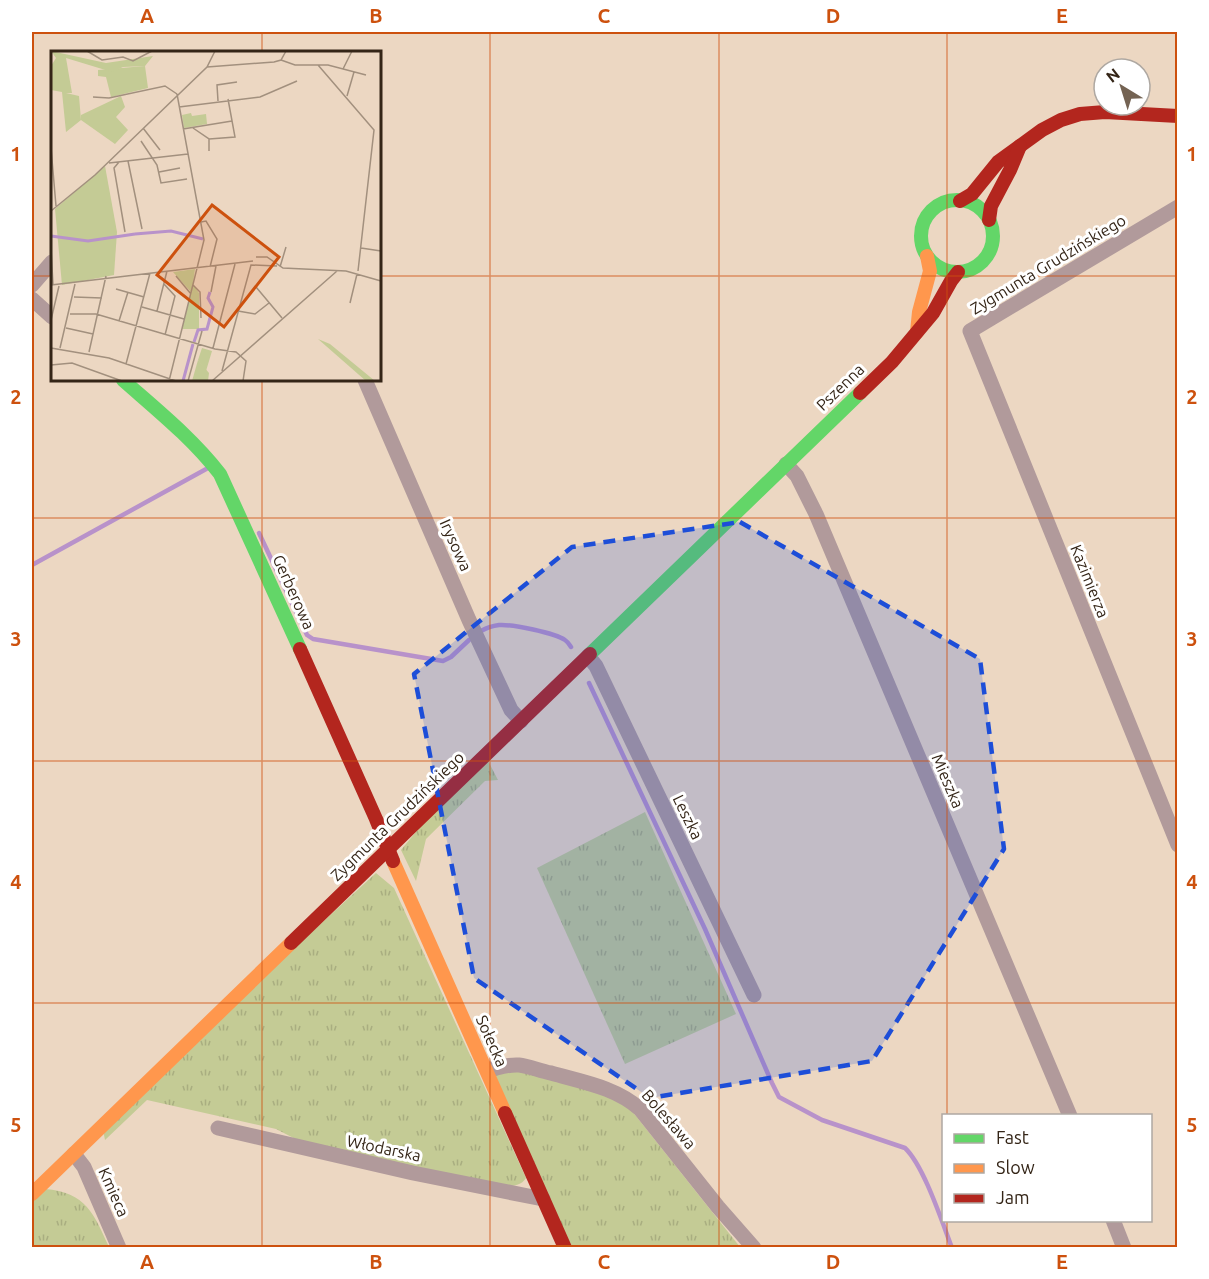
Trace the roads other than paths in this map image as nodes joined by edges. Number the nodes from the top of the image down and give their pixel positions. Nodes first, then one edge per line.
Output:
1 (1178, 116) edge
2 (1021, 145) junction
3 (960, 201) junction
4 (1178, 207) edge
5 (989, 220) junction
6 (927, 256) junction
7 (51, 263) edge
8 (958, 272) junction
9 (32, 285) edge
10 (32, 299) edge
11 (51, 316) edge
12 (970, 331) joint
13 (917, 333) junction
14 (124, 381) edge
15 (365, 381) edge
16 (786, 464) junction
17 (588, 656) junction
18 (521, 721) junction
19 (1178, 845) edge
20 (388, 849) junction
21 (754, 995) dead end
22 (487, 1070) junction
23 (1069, 1114) edge
24 (218, 1128) dead end
25 (74, 1154) junction
26 (32, 1194) edge
27 (543, 1199) junction
28 (1113, 1222) edge
29 (119, 1248) edge
30 (565, 1248) edge
31 (754, 1248) edge
32 (1124, 1248) edge

1 - 2 street
2 - 3 street
2 - 5 street, Pszenna
3 - 5 street
3 - 6 street
4 - 12 street, Zygmunta Grudzińskiego
5 - 8 street, Pszenna
6 - 8 street
6 - 13 street
7 - 9 street
8 - 13 street, Pszenna
10 - 11 street
12 - 19 street, Kazimierza
13 - 16 street, Pszenna
14 - 20 street, Gerberowa
15 - 18 street, Irysowa
16 - 17 street, Zygmunta Grudzińskiego
16 - 23 street, Mieszka
17 - 18 street, Zygmunta Grudzińskiego
17 - 21 street, Leszka
18 - 20 street, Zygmunta Grudzińskiego
20 - 22 street, Sołecka
20 - 25 street, Zygmunta Grudzińskiego
22 - 27 street, Sołecka
22 - 31 street, Bolesława
24 - 27 street, Włodarska
25 - 26 street, Zygmunta Grudzińskiego
25 - 29 street, Kmieca
27 - 30 street, Sołecka
28 - 32 street

